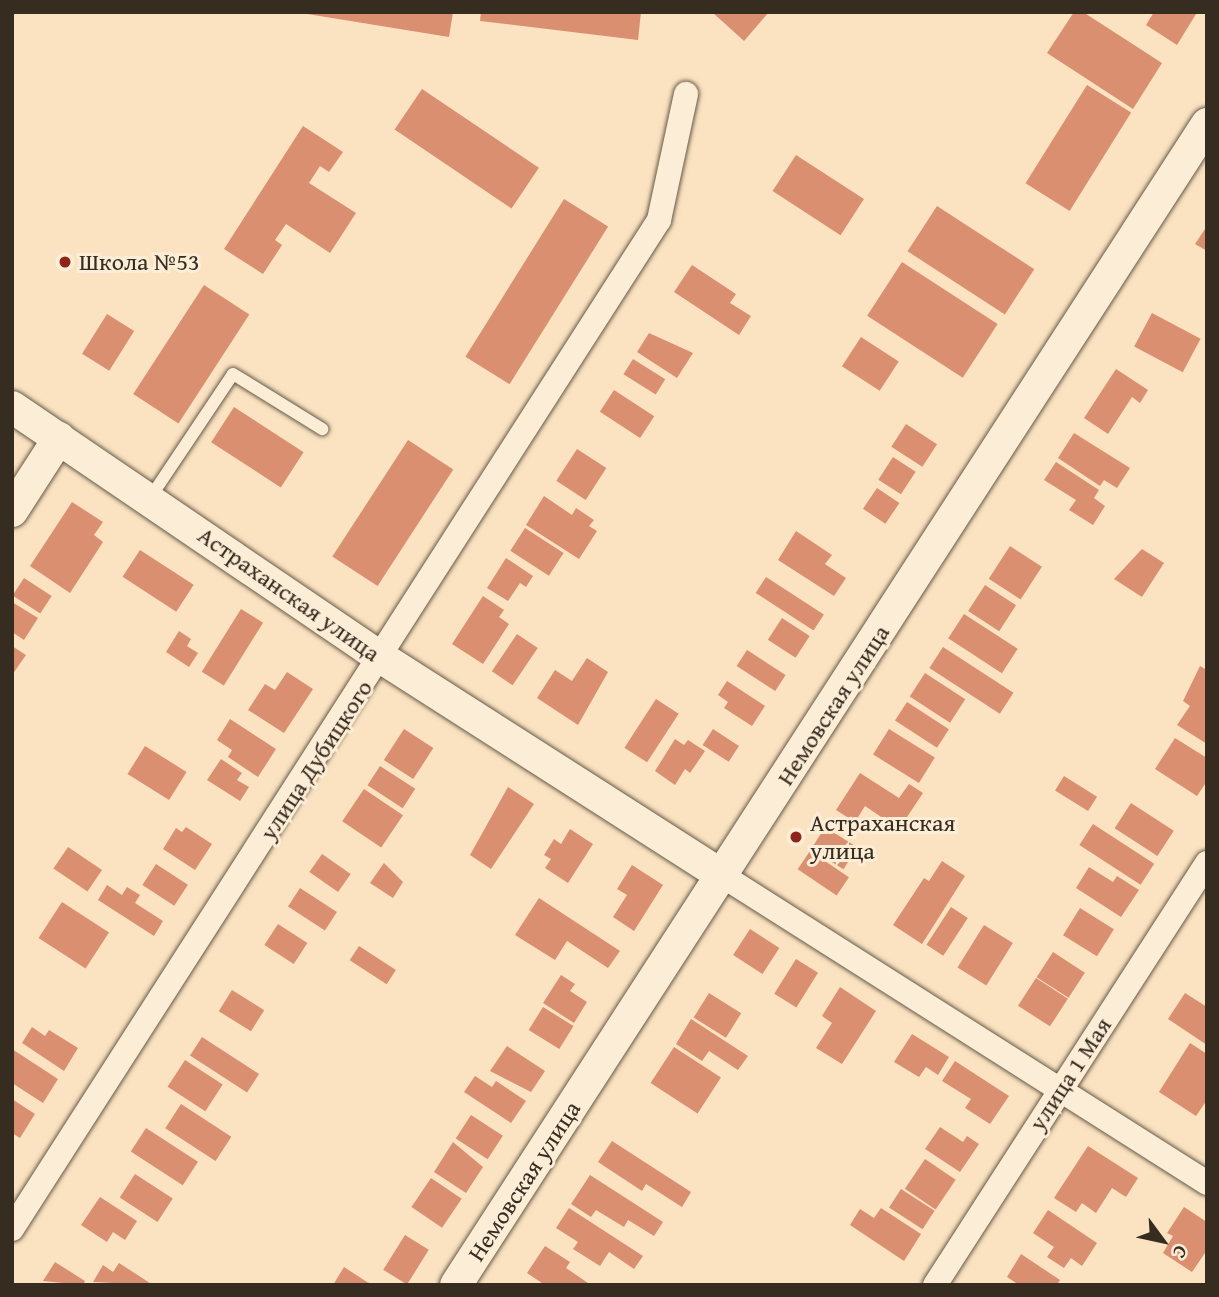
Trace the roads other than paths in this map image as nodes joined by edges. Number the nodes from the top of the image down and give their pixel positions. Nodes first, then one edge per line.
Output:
1 (686, 94) dead end
2 (1207, 124) edge
3 (12, 407) edge
4 (322, 429) dead end
5 (60, 438) junction
6 (150, 498) junction
7 (12, 511) edge
8 (382, 658) junction
9 (1207, 863) edge
10 (723, 876) junction
11 (1059, 1091) junction
12 (1207, 1183) edge
13 (12, 1229) edge
14 (456, 1285) edge
15 (935, 1285) edge

1 - 8 street, улица Дубицкого
2 - 10 street, Немовская улица
3 - 5 street, Астраханская улица
4 - 6 lane
5 - 6 street, Астраханская улица
5 - 7 street
6 - 8 street, Астраханская улица
8 - 10 street, Астраханская улица
8 - 13 street, улица Дубицкого
9 - 11 street, улица 1 Мая
10 - 11 street, Астраханская улица
10 - 14 street, Немовская улица
11 - 12 street, Астраханская улица
11 - 15 street, улица 1 Мая

